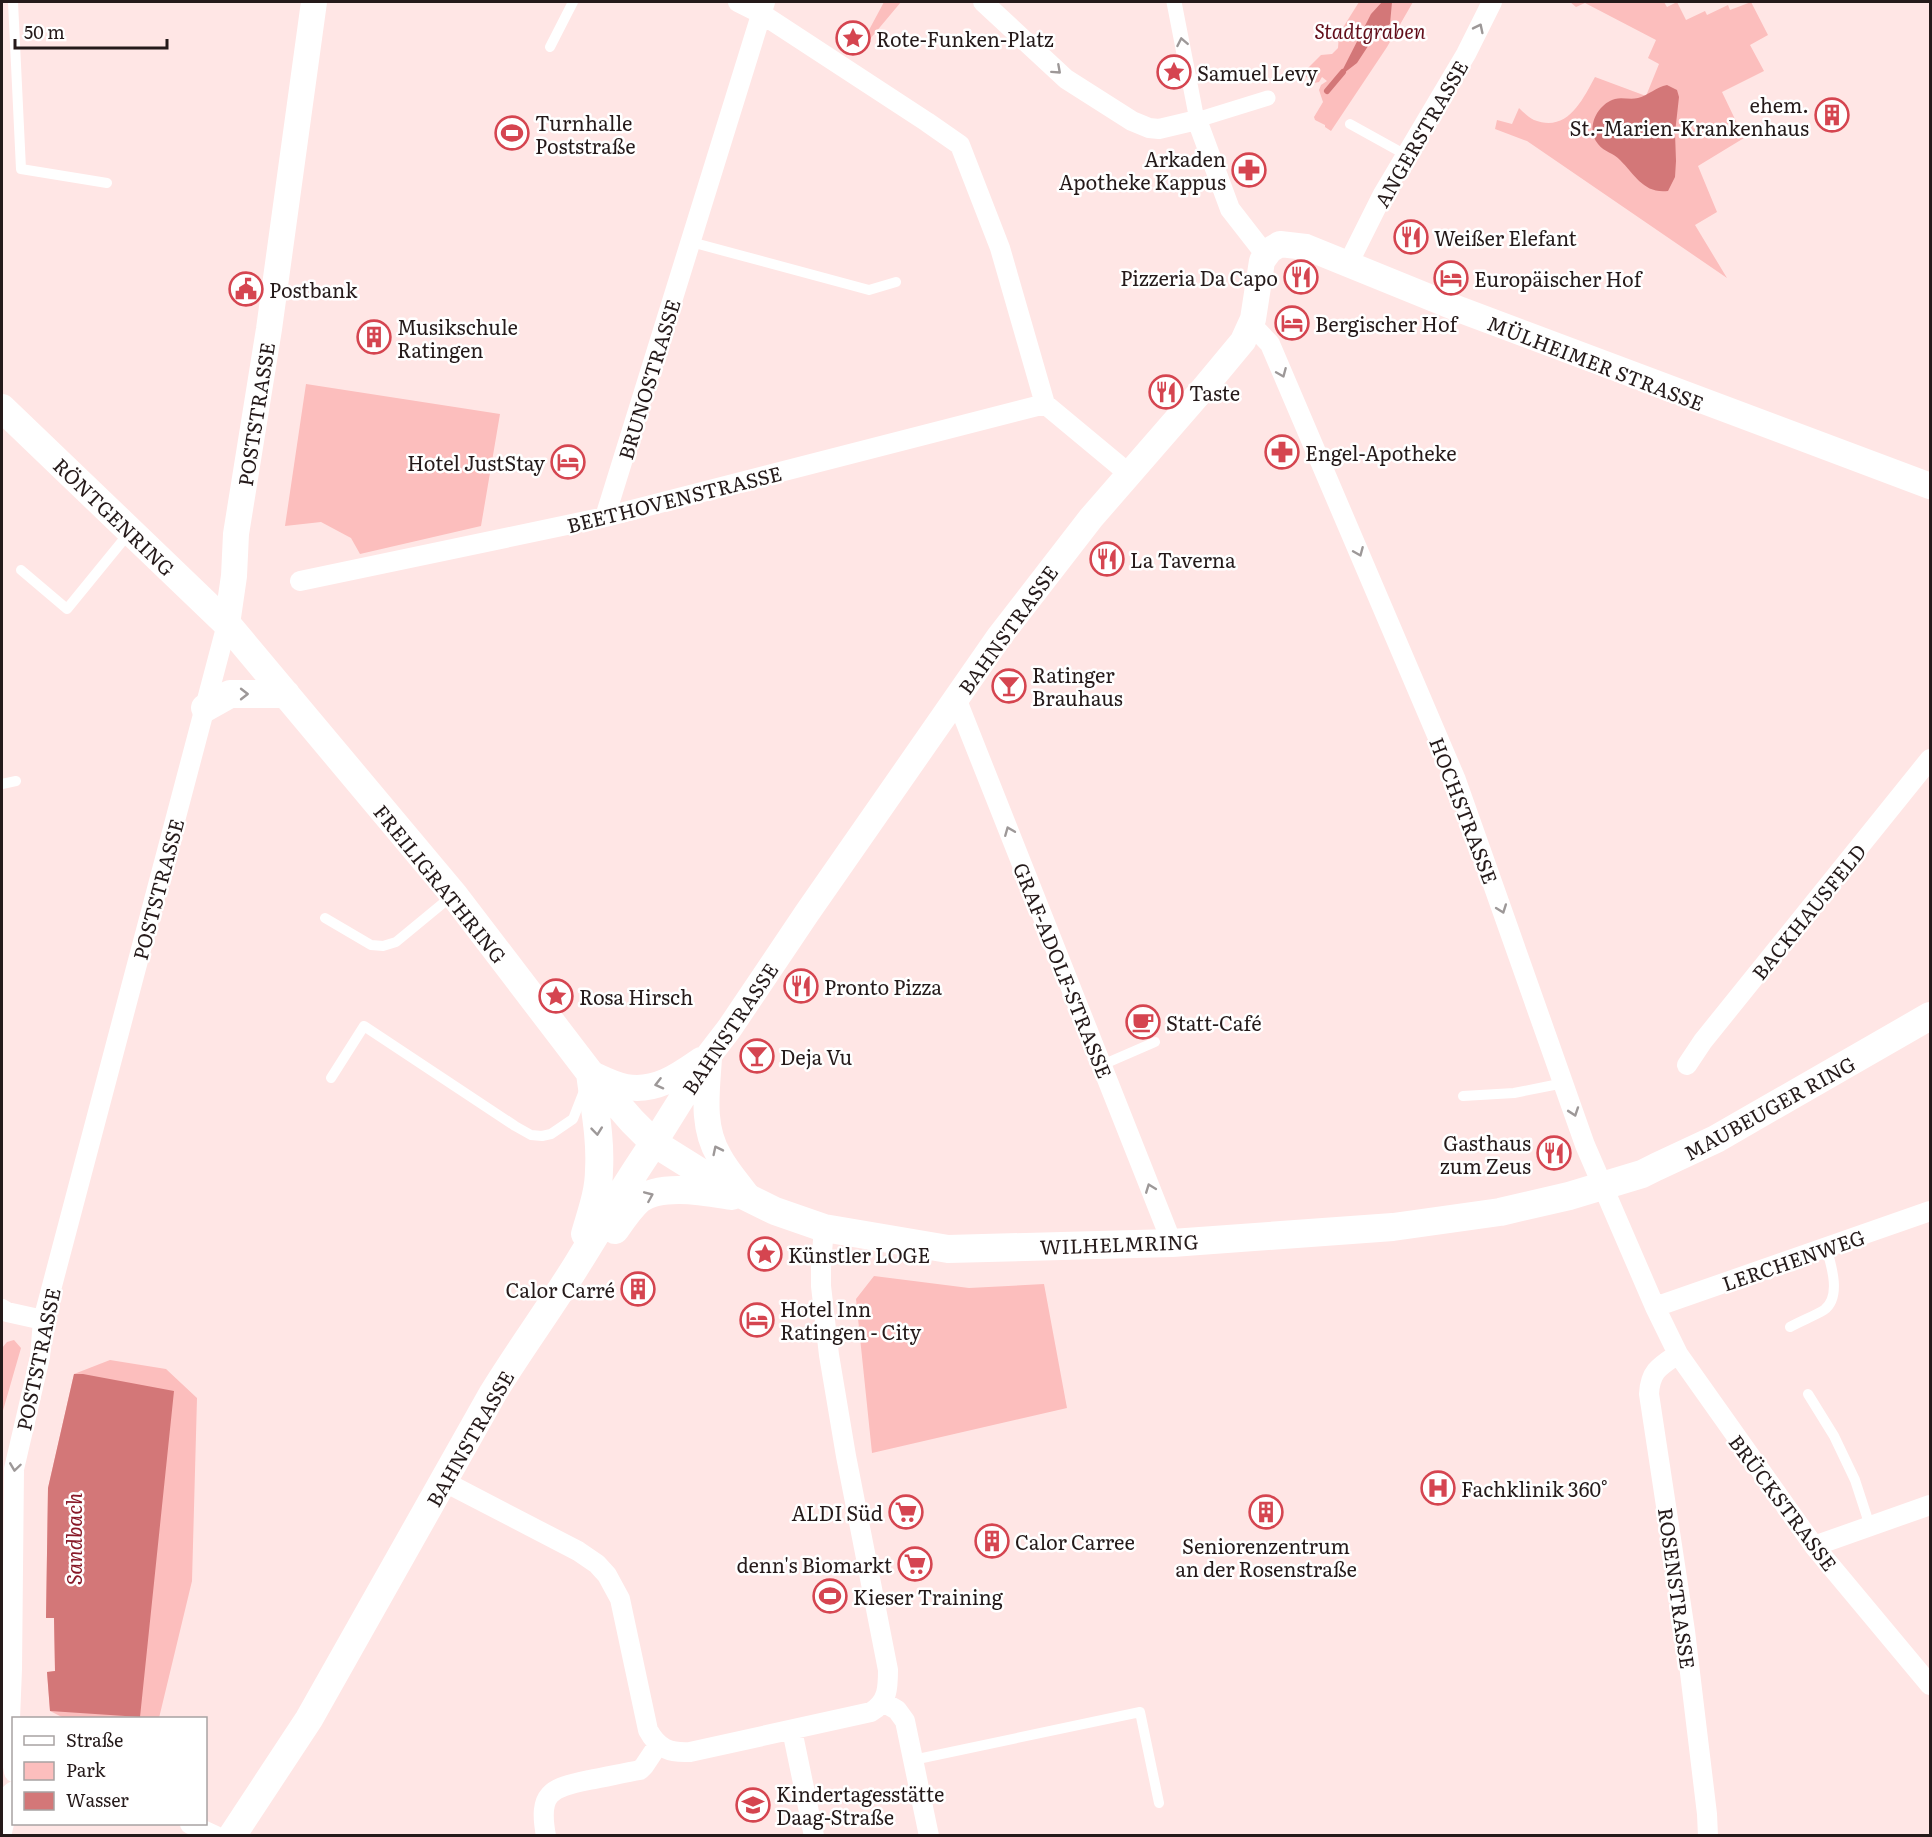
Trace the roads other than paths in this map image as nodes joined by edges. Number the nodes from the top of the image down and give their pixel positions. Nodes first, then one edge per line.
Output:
1 (13, 2) edge
2 (314, 2) edge
3 (573, 2) edge
4 (738, 2) edge
5 (983, 2) edge
6 (1174, 2) edge
7 (1492, 2) edge
8 (763, 8) edge
9 (550, 46) dead end
10 (1268, 98) dead end
11 (1197, 120) junction
12 (1350, 123) dead end
13 (1406, 155) junction
14 (107, 183) dead end
15 (691, 242) junction
16 (1265, 254) junction
17 (1348, 264) junction
18 (896, 282) dead end
19 (1251, 324) junction
20 (1045, 404) junction
21 (2, 408) edge
22 (1128, 473) junction
23 (1930, 486) edge
24 (605, 517) junction
25 (131, 531) junction
26 (21, 570) dead end
27 (300, 580) dead end
28 (227, 624) junction
29 (286, 694) junction
30 (956, 698) junction
31 (205, 708) junction
32 (1930, 759) edge
33 (16, 781) dead end
34 (2, 784) edge
35 (454, 895) junction
36 (325, 918) dead end
37 (1930, 1016) edge
38 (1155, 1042) dead end
39 (709, 1055) junction
40 (1102, 1065) junction
41 (1687, 1065) dead end
42 (590, 1073) junction
43 (331, 1078) dead end
44 (1564, 1083) junction
45 (1463, 1096) dead end
46 (654, 1143) junction
47 (1602, 1187) junction
48 (749, 1198) junction
49 (1930, 1211) edge
50 (824, 1228) junction
51 (1172, 1243) junction
52 (1826, 1247) junction
53 (577, 1264) junction
54 (1655, 1307) junction
55 (4, 1313) edge
56 (42, 1324) junction
57 (1790, 1327) dead end
58 (1678, 1354) junction
59 (1808, 1394) dead end
60 (443, 1481) junction
61 (1930, 1505) edge
62 (1870, 1526) junction
63 (1814, 1546) junction
64 (1930, 1685) edge
65 (883, 1702) junction
66 (792, 1730) junction
67 (658, 1745) junction
68 (913, 1760) junction
69 (12, 1761) edge
70 (12, 1792) edge
71 (1159, 1803) dead end
72 (192, 1825) edge
73 (2, 1832) edge
74 (216, 1836) edge
75 (232, 1836) edge
76 (546, 1836) edge
77 (814, 1836) edge
78 (928, 1836) edge
79 (1708, 1836) edge

1 - 14 lane
2 - 28 street, POSTSTRASSE
3 - 9 lane
4 - 8 street
5 -> 11 street
11 -> 6 street
13 -> 7 street, ANGERSTRASSE
8 - 15 street, BRUNOSTRASSE
8 - 20 street
10 - 11 street
11 - 16 street
12 - 13 lane
13 - 17 street, ANGERSTRASSE
15 - 18 lane
15 - 24 street, BRUNOSTRASSE
16 - 17 street, MÜLHEIMER STRASSE
16 - 19 street, BAHNSTRASSE
17 - 23 street, MÜLHEIMER STRASSE
19 - 22 street, BAHNSTRASSE
19 -> 44 street, HOCHSTRASSE
20 - 22 street
20 - 24 street, BEETHOVENSTRASSE
21 - 25 main road, RÖNTGENRING
22 - 30 street, BAHNSTRASSE
24 - 27 street, BEETHOVENSTRASSE
25 - 26 lane
25 - 28 main road, RÖNTGENRING
28 - 29 main road, FREILIGRATHRING
28 - 31 street, POSTSTRASSE
31 -> 29 main road
29 - 35 main road, FREILIGRATHRING
30 - 39 street, BAHNSTRASSE
40 -> 30 street, GRAF-ADOLF-STRASSE
31 - 56 street, POSTSTRASSE
32 - 41 street, BACKHAUSFELD
33 - 34 lane
35 - 36 lane
35 - 42 main road, FREILIGRATHRING
37 - 47 main road, MAUBEUGER RING
38 - 40 lane
39 -> 42 street
39 - 46 street, BAHNSTRASSE
48 -> 39 street
51 -> 40 street, GRAF-ADOLF-STRASSE
42 - 43 lane
42 - 46 main road, FREILIGRATHRING
42 -> 53 main road
44 - 45 lane
44 -> 47 street, HOCHSTRASSE
46 - 48 main road, WILHELMRING
46 - 53 main road, BAHNSTRASSE
47 - 51 main road, WILHELMRING
47 - 54 street, HOCHSTRASSE
48 - 50 main road, WILHELMRING
53 -> 48 main road
49 - 52 street, LERCHENWEG
50 - 51 main road, WILHELMRING
50 - 65 street
52 - 54 street, LERCHENWEG
52 - 57 lane
53 - 60 main road, BAHNSTRASSE
54 - 58 street, BRÜCKSTRASSE
55 - 56 street
56 -> 69 street, POSTSTRASSE
58 - 63 street, BRÜCKSTRASSE
58 - 79 street, ROSENSTRASSE
59 - 62 lane
60 - 67 street
60 - 75 main road, BAHNSTRASSE
61 - 62 street
62 - 63 street
63 - 64 street, BRÜCKSTRASSE
65 - 66 street
65 - 68 street
66 - 67 street
66 - 77 street
67 - 76 street
68 - 71 lane
68 - 78 street
70 - 73 street
72 - 74 street

